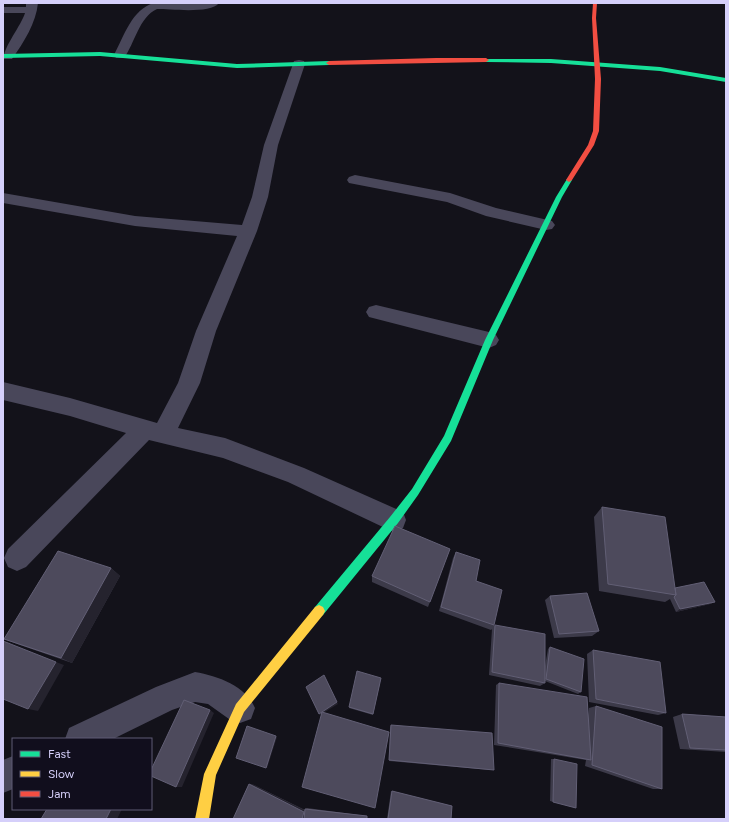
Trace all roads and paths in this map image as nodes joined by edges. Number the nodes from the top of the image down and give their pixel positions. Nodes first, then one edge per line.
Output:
1 (214, 3) edge
2 (595, 3) edge
3 (32, 7) edge
4 (3, 10) edge
5 (120, 55) junction
6 (5, 56) edge
7 (299, 64) junction
8 (598, 64) junction
9 (726, 80) edge
10 (355, 180) dead end
11 (3, 198) edge
12 (546, 225) junction
13 (248, 231) junction
14 (376, 312) dead end
15 (489, 340) junction
16 (3, 391) edge
17 (154, 431) junction
18 (394, 520) junction
19 (17, 558) dead end
20 (240, 708) junction
21 (82, 738) edge
22 (12, 772) edge
23 (3, 777) edge
24 (202, 819) edge

1 - 5 street
2 - 8 street
3 - 4 street
3 - 6 street
5 - 6 street
5 - 7 street
7 - 8 street
7 - 13 street
8 - 9 street
8 - 12 street
10 - 12 street
11 - 13 street
12 - 15 street
13 - 17 street
14 - 15 street
15 - 18 street
16 - 17 street
17 - 18 street
17 - 19 street
18 - 20 street
20 - 21 street
20 - 24 street
22 - 23 street

